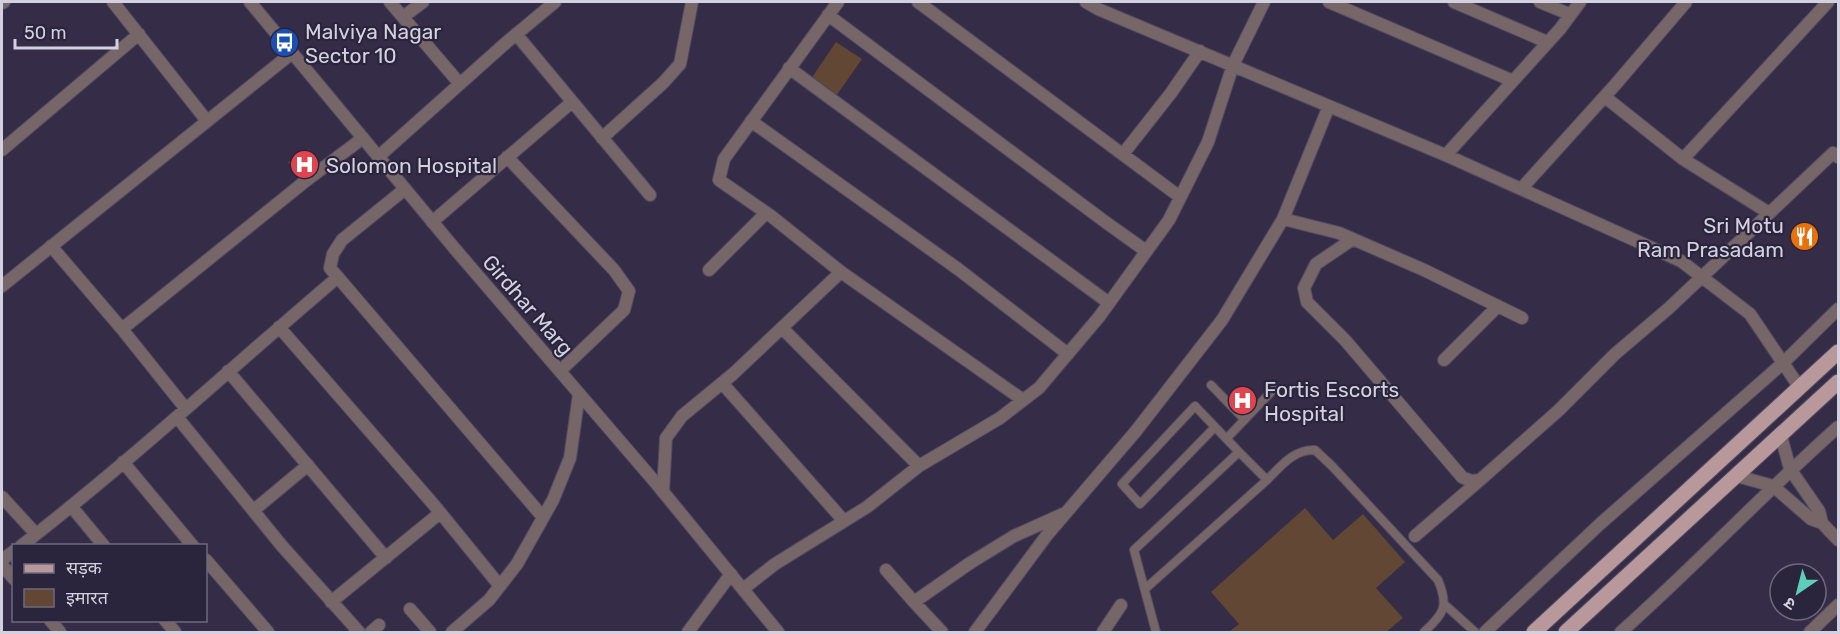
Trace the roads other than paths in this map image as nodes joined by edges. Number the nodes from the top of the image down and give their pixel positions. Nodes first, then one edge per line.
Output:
1 (113, 2) edge
2 (250, 2) edge
3 (390, 2) edge
4 (423, 2) edge
5 (555, 2) edge
6 (692, 2) edge
7 (838, 2) edge
8 (918, 2) edge
9 (1086, 2) edge
10 (1264, 2) edge
11 (1329, 2) edge
12 (1454, 2) edge
13 (1540, 2) edge
14 (1580, 2) edge
15 (1686, 2) edge
16 (1828, 2) edge
17 (1102, 5) edge
18 (1569, 14) junction
19 (828, 15) junction
20 (403, 17) junction
21 (139, 34) junction
22 (516, 34) junction
23 (1547, 42) junction
24 (1200, 51) junction
25 (292, 53) junction
26 (1233, 65) junction
27 (789, 68) junction
28 (1513, 81) junction
29 (460, 84) junction
30 (1605, 97) junction
31 (572, 102) junction
32 (1329, 106) junction
33 (207, 121) junction
34 (751, 121) junction
35 (363, 138) junction
36 (602, 138) junction
37 (2, 150) edge
38 (1837, 152) edge
39 (1122, 154) junction
40 (1446, 155) junction
41 (378, 157) junction
42 (507, 157) junction
43 (1683, 159) junction
44 (405, 189) junction
45 (1521, 189) junction
46 (650, 195) dead end
47 (1180, 197) junction
48 (766, 213) junction
49 (1770, 213) junction
50 (1283, 219) junction
51 (432, 222) junction
52 (1353, 239) junction
53 (51, 246) junction
54 (1146, 251) junction
55 (709, 270) dead end
56 (841, 272) junction
57 (338, 276) junction
58 (1701, 276) junction
59 (2, 286) edge
60 (1108, 303) junction
61 (1498, 306) junction
62 (1839, 309) edge
63 (1522, 318) dead end
64 (279, 327) junction
65 (782, 328) junction
66 (122, 329) junction
67 (1839, 352) edge
68 (1068, 354) junction
69 (1444, 360) dead end
70 (1783, 363) junction
71 (228, 371) junction
72 (560, 371) junction
73 (722, 382) junction
74 (1839, 382) edge
75 (1212, 386) dead end
76 (1800, 388) junction
77 (1274, 389) dead end
78 (579, 394) junction
79 (1023, 400) junction
80 (181, 413) junction
81 (1244, 419) junction
82 (1215, 427) junction
83 (1839, 427) edge
84 (1780, 436) junction
85 (1227, 438) junction
86 (1239, 452) junction
87 (123, 462) junction
88 (308, 465) junction
89 (919, 466) junction
90 (1790, 469) junction
91 (1737, 476) junction
92 (1267, 480) junction
93 (1480, 480) junction
94 (1773, 486) junction
95 (663, 492) junction
96 (2, 497) edge
97 (71, 506) junction
98 (254, 510) junction
99 (1066, 512) junction
100 (440, 513) junction
101 (542, 516) junction
102 (844, 521) junction
103 (1822, 523) junction
104 (36, 534) junction
105 (1415, 536) dead end
106 (1839, 540) edge
107 (24, 544) edge
108 (102, 544) edge
109 (191, 544) edge
110 (386, 558) junction
111 (207, 561) edge
112 (886, 570) dead end
113 (731, 574) junction
114 (500, 586) junction
115 (743, 589) junction
116 (1144, 590) junction
117 (331, 602) junction
118 (914, 602) junction
119 (1444, 604) junction
120 (1121, 605) dead end
121 (1839, 605) edge
122 (410, 609) dead end
123 (268, 633) edge
124 (358, 633) edge
125 (430, 633) edge
126 (452, 633) edge
127 (688, 633) edge
128 (778, 633) edge
129 (942, 633) edge
130 (975, 633) edge
131 (1103, 633) edge
132 (1156, 633) edge
133 (1424, 633) edge
134 (1475, 633) edge
135 (1485, 633) edge
136 (1534, 633) edge
137 (1566, 633) edge
138 (1621, 633) edge
139 (1810, 633) edge

1 - 21 street
2 - 25 street, Girdhar Marg
3 - 20 street
4 - 20 street
5 - 22 street
6 - 36 street
7 - 19 street
8 - 39 street
9 - 17 street
10 - 26 street
11 - 28 street
12 - 23 street
13 - 18 street
14 - 18 street
15 - 30 street
16 - 43 street
17 - 24 street
18 - 23 street
19 - 27 street
19 - 54 street
20 - 29 street
21 - 33 street
21 - 37 street
22 - 29 street
22 - 31 street
23 - 28 street
24 - 26 street
24 - 39 street
25 - 33 street
25 - 35 street, Girdhar Marg
26 - 32 street
26 - 47 street
27 - 34 street
27 - 60 street
28 - 40 street
29 - 41 street
30 - 43 street
30 - 45 street
31 - 36 street
31 - 42 street
32 - 40 street
32 - 50 street
33 - 53 street
34 - 48 street
34 - 68 street
35 - 41 street, Girdhar Marg
35 - 66 street
36 - 46 street
38 - 49 street
39 - 47 street
40 - 45 street
41 - 44 street, Girdhar Marg
42 - 51 street
42 - 72 street
43 - 49 street
44 - 51 street, Girdhar Marg
44 - 57 street
45 - 58 street
47 - 54 street
48 - 55 street
48 - 56 street
49 - 58 street
50 - 52 street
50 - 99 street
51 - 72 street, Girdhar Marg
52 - 61 street
52 - 93 street
53 - 59 street
53 - 66 street
54 - 60 street
56 - 65 street
56 - 79 street
57 - 64 street
57 - 101 street
58 - 70 street
58 - 93 street
60 - 68 street
61 - 63 street
61 - 69 street
62 - 70 street
64 - 71 street
64 - 100 street
65 - 73 street
65 - 89 street
66 - 80 street
67 - 76 main road
68 - 79 street
70 - 76 street
70 - 135 street
71 - 80 street
71 - 88 street
72 - 78 street, Girdhar Marg
73 - 95 street
73 - 102 street
74 - 84 main road
75 - 81 lane
76 - 136 main road
77 - 81 lane
78 - 95 street, Girdhar Marg
78 - 101 street
79 - 89 street
80 - 87 street
80 - 98 street
81 - 85 lane
82 - 82 lane
82 - 85 lane
83 - 90 street
84 - 90 street
84 - 91 main road
85 - 86 lane
86 - 92 lane
86 - 116 lane
87 - 97 street
87 - 109 street
88 - 98 street
88 - 110 street
89 - 102 street
90 - 94 street
90 - 103 street
91 - 94 street
91 - 137 main road
92 - 116 lane
92 - 119 lane
93 - 105 street
94 - 103 street
94 - 138 street
95 - 113 street, Girdhar Marg
96 - 104 street
97 - 104 street
97 - 108 street
98 - 117 street
99 - 118 street
99 - 130 street
100 - 110 street
100 - 114 street
101 - 114 street
102 - 115 street
103 - 106 street
104 - 107 street
110 - 117 street
111 - 123 street
112 - 118 street
113 - 115 street, Girdhar Marg
113 - 127 street
114 - 126 street
115 - 128 street, Girdhar Marg
116 - 132 lane
117 - 124 street
118 - 129 street
119 - 133 lane
119 - 134 lane
120 - 131 street
121 - 139 street
122 - 125 street

